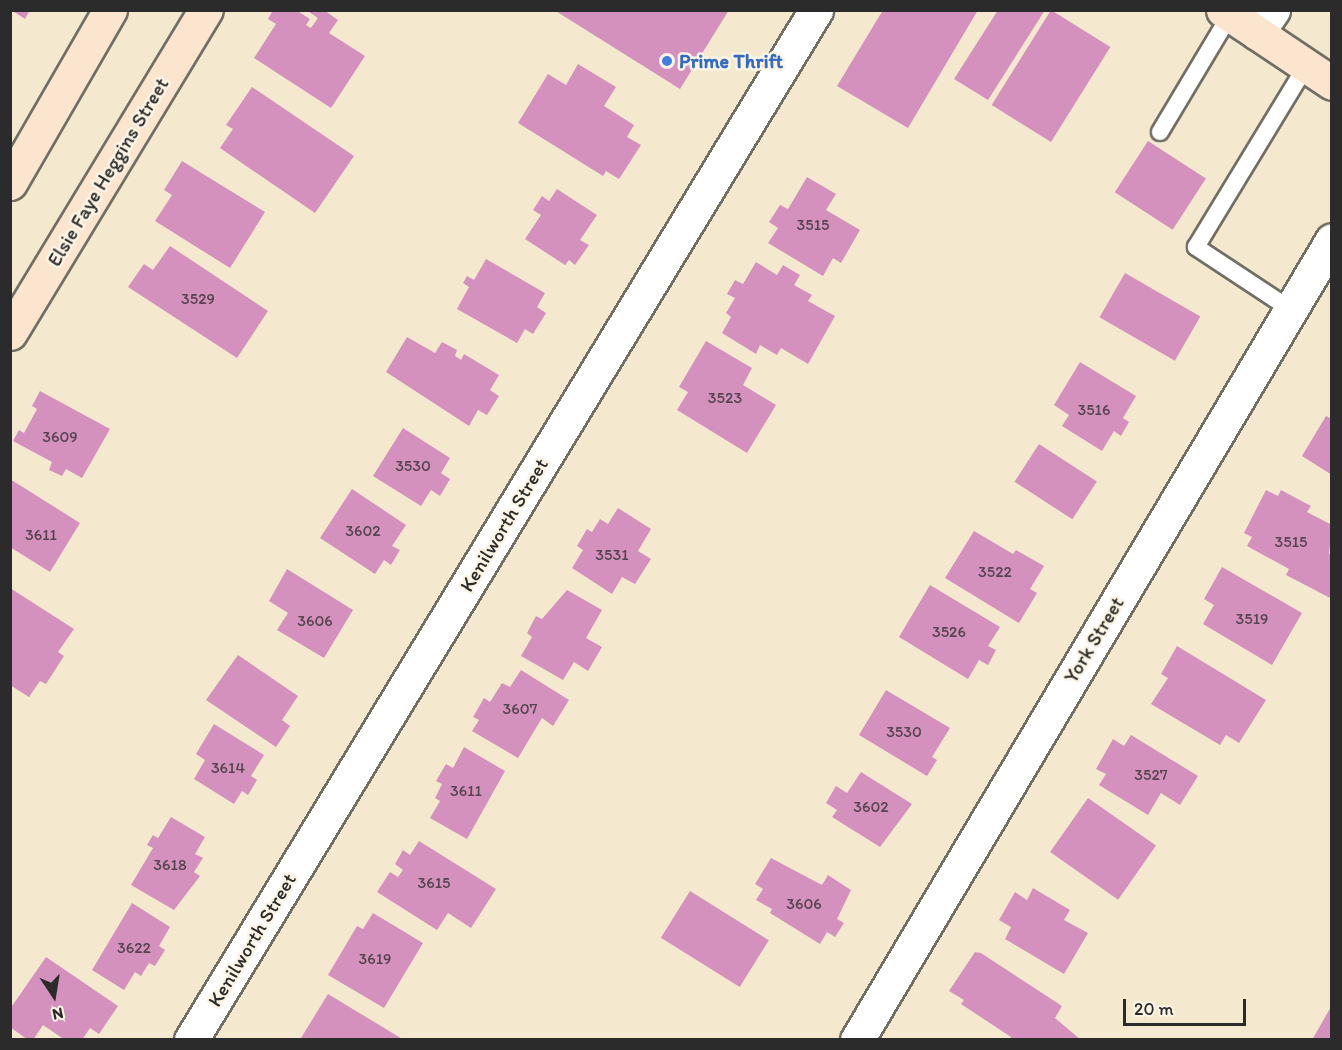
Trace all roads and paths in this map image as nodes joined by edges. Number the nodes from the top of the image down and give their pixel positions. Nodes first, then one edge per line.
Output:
1 (110, 10) edge
2 (206, 10) edge
3 (816, 10) edge
4 (1227, 13) edge
5 (1265, 22) edge
6 (1319, 74) edge
7 (1160, 132) dead end
8 (10, 183) edge
9 (1332, 240) edge
10 (1290, 309) junction
11 (10, 333) edge
12 (191, 1040) edge
13 (857, 1040) edge

1 - 8 main road
2 - 11 main road, Elsie Faye Heggins Street
3 - 12 street, Kenilworth Street
4 - 5 main road
4 - 7 lane
5 - 6 main road
6 - 10 lane
9 - 10 street, York Street
10 - 13 street, York Street

